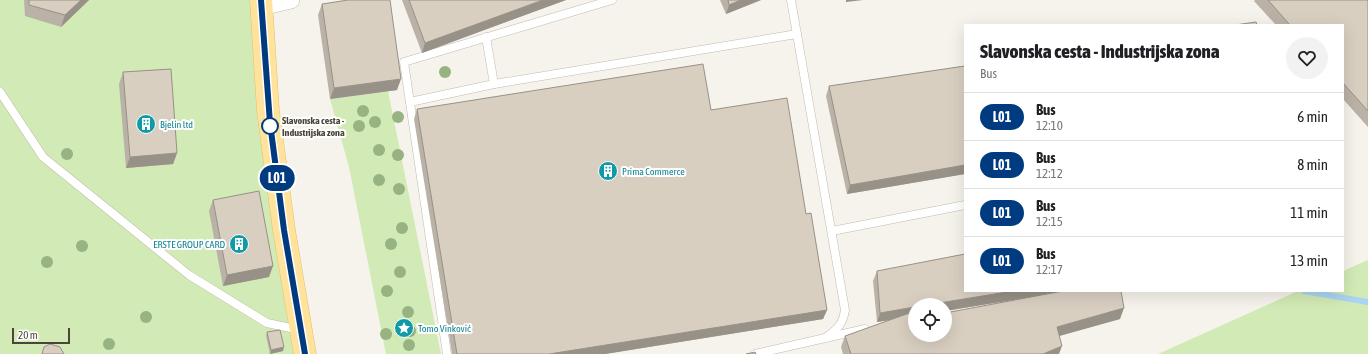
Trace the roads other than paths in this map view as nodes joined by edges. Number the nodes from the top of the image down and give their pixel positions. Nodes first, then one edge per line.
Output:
1 (291, 0) edge
2 (612, 0) edge
3 (791, 0) edge
4 (261, 4) edge
5 (797, 34) junction
6 (486, 38) junction
7 (494, 84) junction
8 (0, 92) edge
9 (410, 102) junction
10 (964, 205) edge
11 (832, 231) junction
12 (865, 329) edge
13 (301, 330) junction
14 (826, 338) junction
15 (305, 354) edge
16 (447, 354) edge
17 (755, 354) edge

1 - 4 street
2 - 6 lane
3 - 5 lane
4 - 13 main road
5 - 7 lane
5 - 11 lane
6 - 7 lane
6 - 9 lane
7 - 9 lane
8 - 13 lane
9 - 16 lane
10 - 11 lane
11 - 14 lane
12 - 14 lane
13 - 15 main road
14 - 17 lane

